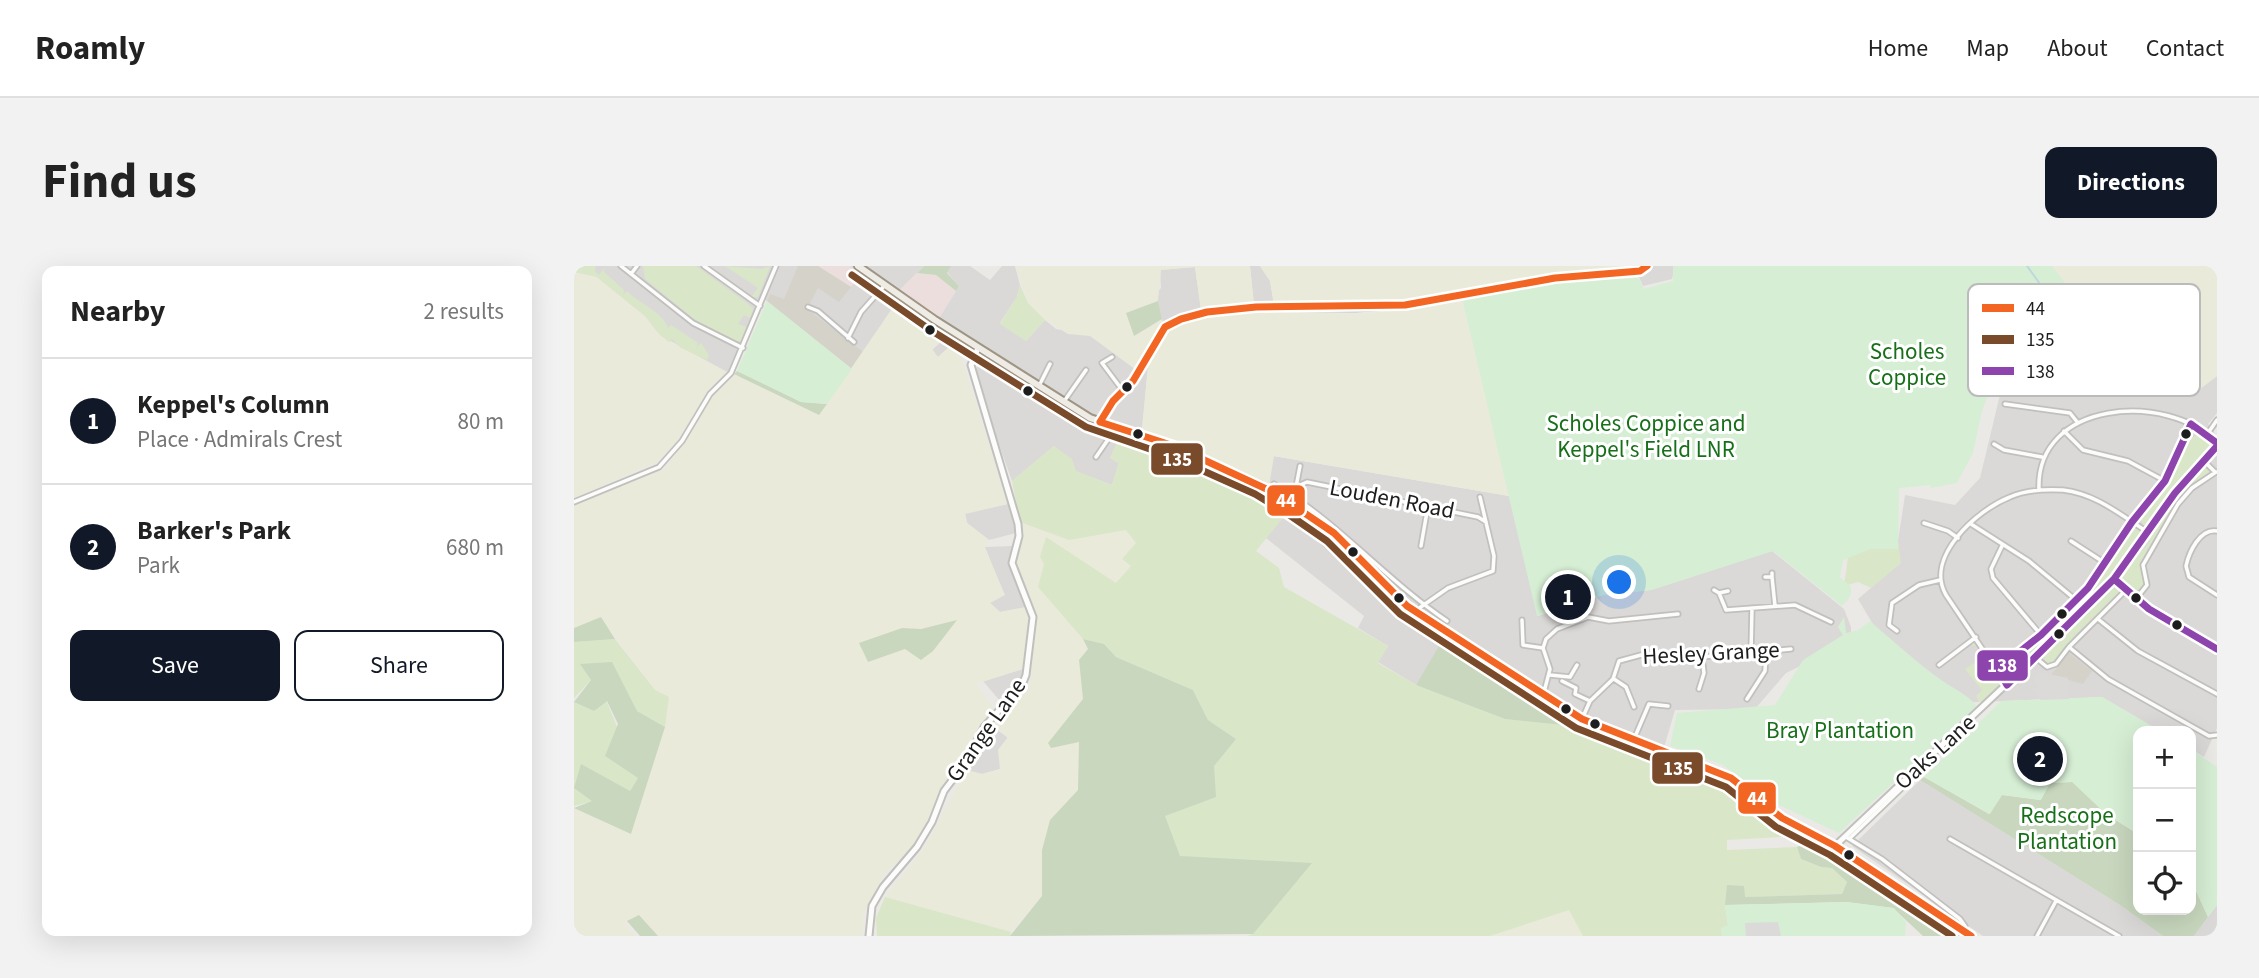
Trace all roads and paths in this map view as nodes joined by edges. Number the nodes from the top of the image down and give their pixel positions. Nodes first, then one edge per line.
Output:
1 (621, 266) edge
2 (637, 266) edge
3 (704, 266) edge
4 (776, 266) edge
5 (858, 266) edge
6 (1647, 266) edge
7 (631, 274) junction
8 (885, 285) junction
9 (760, 306) junction
10 (808, 307) dead end
11 (848, 338) junction
12 (854, 342) dead end
13 (743, 348) junction
14 (978, 348) junction
15 (1112, 358) dead end
16 (1050, 364) dead end
17 (1086, 370) dead end
18 (1039, 386) junction
19 (1123, 391) junction
20 (1064, 402) junction
21 (2005, 404) dead end
22 (2217, 420) edge
23 (1100, 422) junction
24 (2078, 423) junction
25 (2191, 424) junction
26 (1115, 428) junction
27 (2064, 431) junction
28 (2208, 433) junction
29 (1994, 444) dead end
30 (2216, 446) edge
31 (1096, 457) dead end
32 (2042, 457) junction
33 (2205, 458) junction
34 (1300, 466) dead end
35 (2216, 472) edge
36 (2165, 481) junction
37 (1274, 484) dead end
38 (1298, 486) junction
39 (2039, 490) junction
40 (1480, 497) dead end
41 (1295, 501) junction
42 (574, 502) edge
43 (1428, 506) junction
44 (1486, 522) junction
45 (2132, 522) junction
46 (1924, 523) dead end
47 (1971, 524) junction
48 (2217, 531) edge
49 (2149, 533) junction
50 (1958, 538) junction
51 (2071, 541) dead end
52 (1421, 545) dead end
53 (2002, 546) junction
54 (2105, 563) junction
55 (1765, 577) dead end
56 (2114, 579) junction
57 (1940, 580) junction
58 (1714, 590) dead end
59 (2126, 590) junction
60 (1728, 591) dead end
61 (1720, 593) junction
62 (2217, 595) edge
63 (2136, 599) junction
64 (2076, 600) junction
65 (1422, 605) junction
66 (1408, 606) junction
67 (1775, 606) junction
68 (1752, 608) junction
69 (1415, 611) junction
70 (1678, 614) dead end
71 (2098, 619) junction
72 (1522, 620) dead end
73 (1447, 621) dead end
74 (1831, 622) dead end
75 (1898, 631) dead end
76 (2041, 635) junction
77 (1976, 637) junction
78 (2069, 647) junction
79 (1543, 648) junction
80 (1791, 649) dead end
81 (2217, 649) edge
82 (1751, 653) junction
83 (1766, 653) junction
84 (1702, 656) junction
85 (2036, 658) junction
86 (1577, 665) dead end
87 (1939, 666) dead end
88 (1998, 669) junction
89 (1550, 675) junction
90 (1614, 679) junction
91 (1562, 681) dead end
92 (2007, 685) junction
93 (1699, 689) dead end
94 (1544, 692) junction
95 (2217, 694) edge
96 (1747, 699) dead end
97 (1590, 701) junction
98 (1668, 706) dead end
99 (1634, 707) dead end
100 (1582, 719) junction
101 (2217, 735) edge
102 (1634, 739) junction
103 (1847, 837) junction
104 (1950, 839) dead end
105 (1835, 846) junction
106 (2056, 901) junction
107 (1963, 930) junction
108 (869, 936) edge
109 (1971, 936) edge
110 (2037, 936) edge
111 (2119, 936) edge

1 - 7 street
2 - 7 street
3 - 9 street
4 - 9 street
5 - 8 main road
6 - 19 street
7 - 13 street
8 - 11 street
8 - 14 main road
9 - 13 street
10 - 11 street
11 - 12 street
13 - 42 street
14 - 18 main road
14 - 108 street, Grange Lane
15 - 19 street
16 - 18 street
17 - 20 street
18 - 20 main road
19 - 23 street
20 - 23 main road
21 - 24 street
22 - 28 street
23 - 26 main road
24 - 25 street
24 - 27 street
25 - 28 street
25 - 36 street
26 - 31 street
26 - 41 main road
27 - 32 street
27 - 36 street
28 - 30 street
29 - 32 street
30 - 33 street, Oaks Lane
32 - 39 street
33 - 35 street
33 - 49 street, Oaks Lane
34 - 38 street
35 - 63 street
36 - 45 street
37 - 41 street
38 - 41 street
38 - 43 street, Louden Road
39 - 45 street
39 - 47 street
40 - 44 street
41 - 65 street
41 - 66 main road
41 - 66 street
43 - 44 street, Louden Road
43 - 52 street
44 - 65 street
45 - 49 street
45 - 54 street
46 - 50 street
47 - 50 street
47 - 53 street
48 - 62 street
49 - 56 street, Oaks Lane
50 - 57 street
51 - 54 street
53 - 64 street
53 - 76 street
54 - 64 street
55 - 67 street
56 - 59 street
56 - 85 street, Oaks Lane
57 - 75 street
57 - 77 street
58 - 61 street
59 - 63 street
59 - 71 street
60 - 61 street
61 - 68 street
63 - 81 street
64 - 76 street
65 - 69 street
65 - 73 street
66 - 69 main road
67 - 68 street
67 - 74 street
68 - 82 street
69 - 94 main road
70 - 79 street
71 - 78 street
71 - 95 street
72 - 79 street
76 - 88 street
77 - 87 street
77 - 88 street
78 - 85 street
78 - 101 street
79 - 89 street
80 - 83 street, Hesley Grange
82 - 83 street, Hesley Grange
82 - 84 street, Hesley Grange
83 - 96 street
84 - 90 street, Hesley Grange
84 - 93 street
85 - 92 street, Oaks Lane
86 - 89 street
88 - 92 street
89 - 94 street
90 - 97 street, Hesley Grange
90 - 99 street
91 - 97 street
92 - 103 street, Oaks Lane
94 - 100 main road
97 - 100 street, Hesley Grange
98 - 102 street
100 - 102 main road
102 - 105 main road
103 - 105 street, Oaks Lane
103 - 107 street
104 - 106 street
105 - 107 main road
106 - 110 street
106 - 111 street
107 - 109 main road

